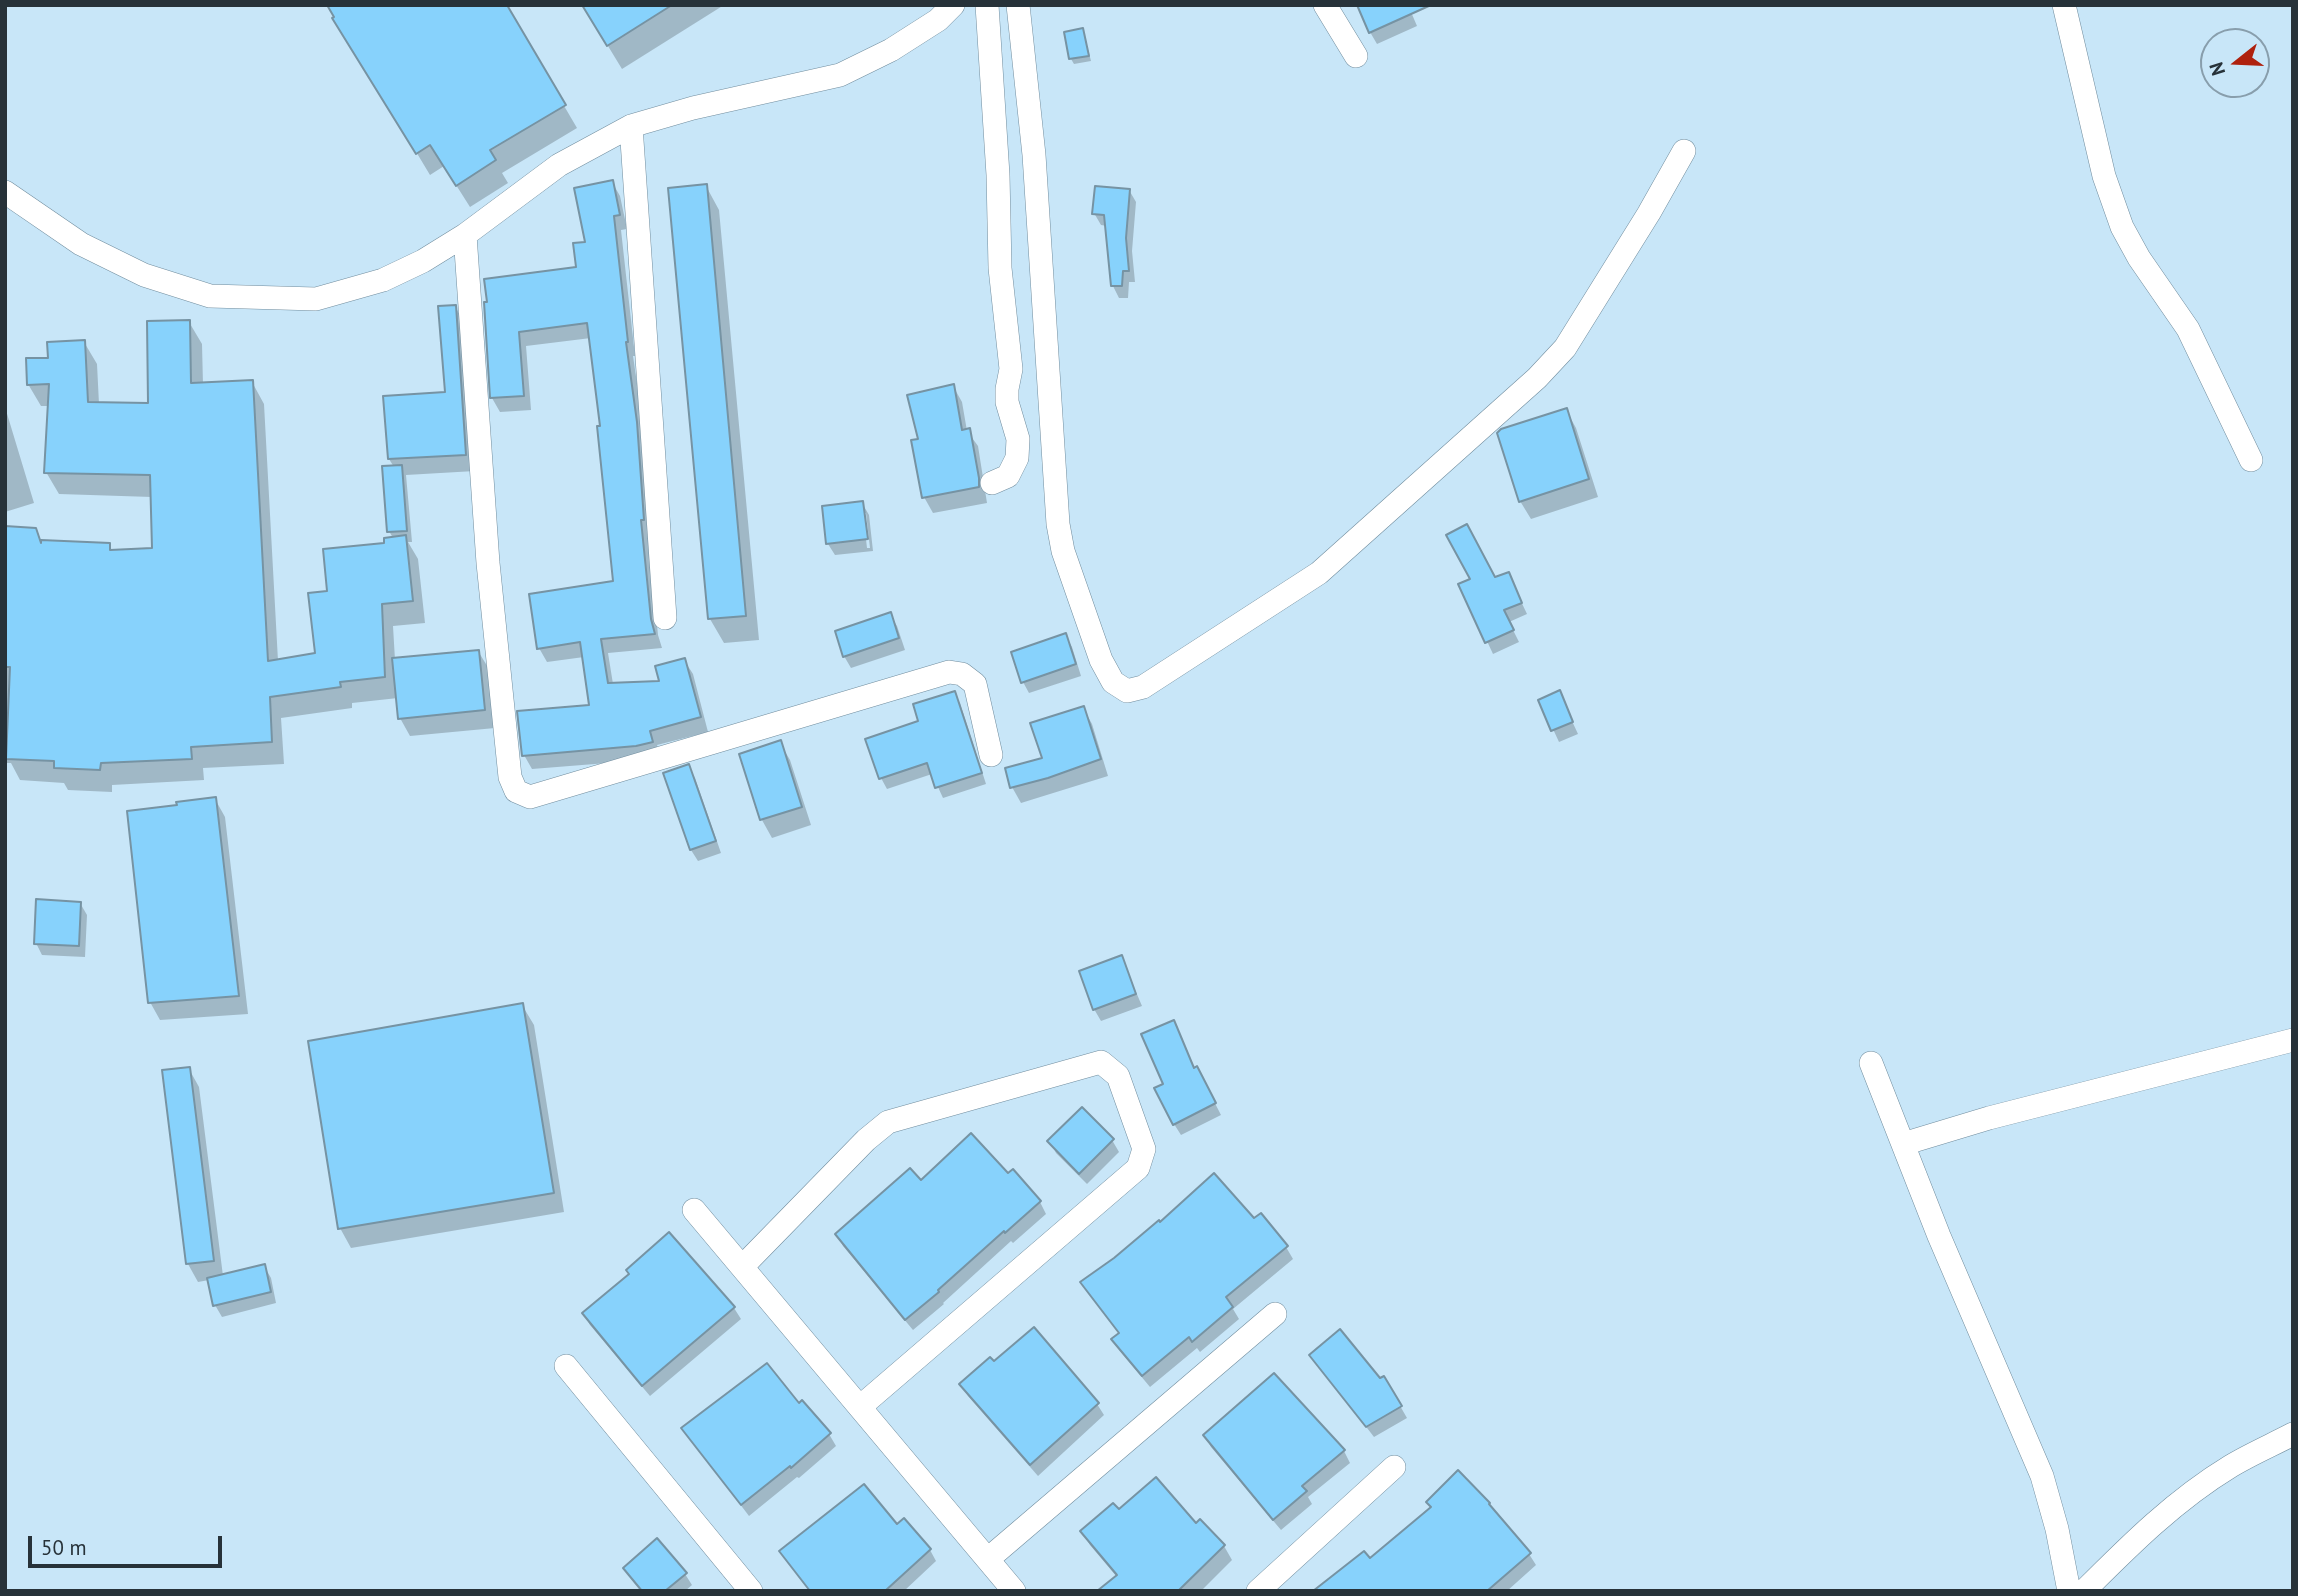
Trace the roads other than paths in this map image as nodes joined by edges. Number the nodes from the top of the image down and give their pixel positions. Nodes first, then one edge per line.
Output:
1 (953, 5) edge
2 (987, 5) edge
3 (1018, 5) edge
4 (1325, 5) edge
5 (2064, 5) edge
6 (1356, 56) dead end
7 (631, 126) junction
8 (1684, 151) dead end
9 (5, 192) edge
10 (465, 235) junction
11 (2251, 460) dead end
12 (992, 483) dead end
13 (666, 618) dead end
14 (991, 755) dead end
15 (2293, 1040) edge
16 (1871, 1063) dead end
17 (1903, 1144) junction
18 (694, 1210) dead end
19 (742, 1267) junction
20 (1275, 1314) dead end
21 (566, 1366) dead end
22 (861, 1406) junction
23 (2293, 1434) edge
24 (1394, 1467) dead end
25 (988, 1559) junction
26 (751, 1591) edge
27 (1014, 1591) edge
28 (1258, 1591) edge
29 (2069, 1591) edge
30 (2084, 1591) edge

1 - 7 street
2 - 12 street
3 - 8 street
4 - 6 street
5 - 11 street
7 - 10 street
7 - 13 street
9 - 10 street
10 - 14 street
15 - 17 street
16 - 17 street
17 - 29 street
18 - 19 street
19 - 22 street
19 - 22 street
20 - 25 street
21 - 26 street
22 - 25 street
23 - 30 street
24 - 28 street
25 - 27 street

